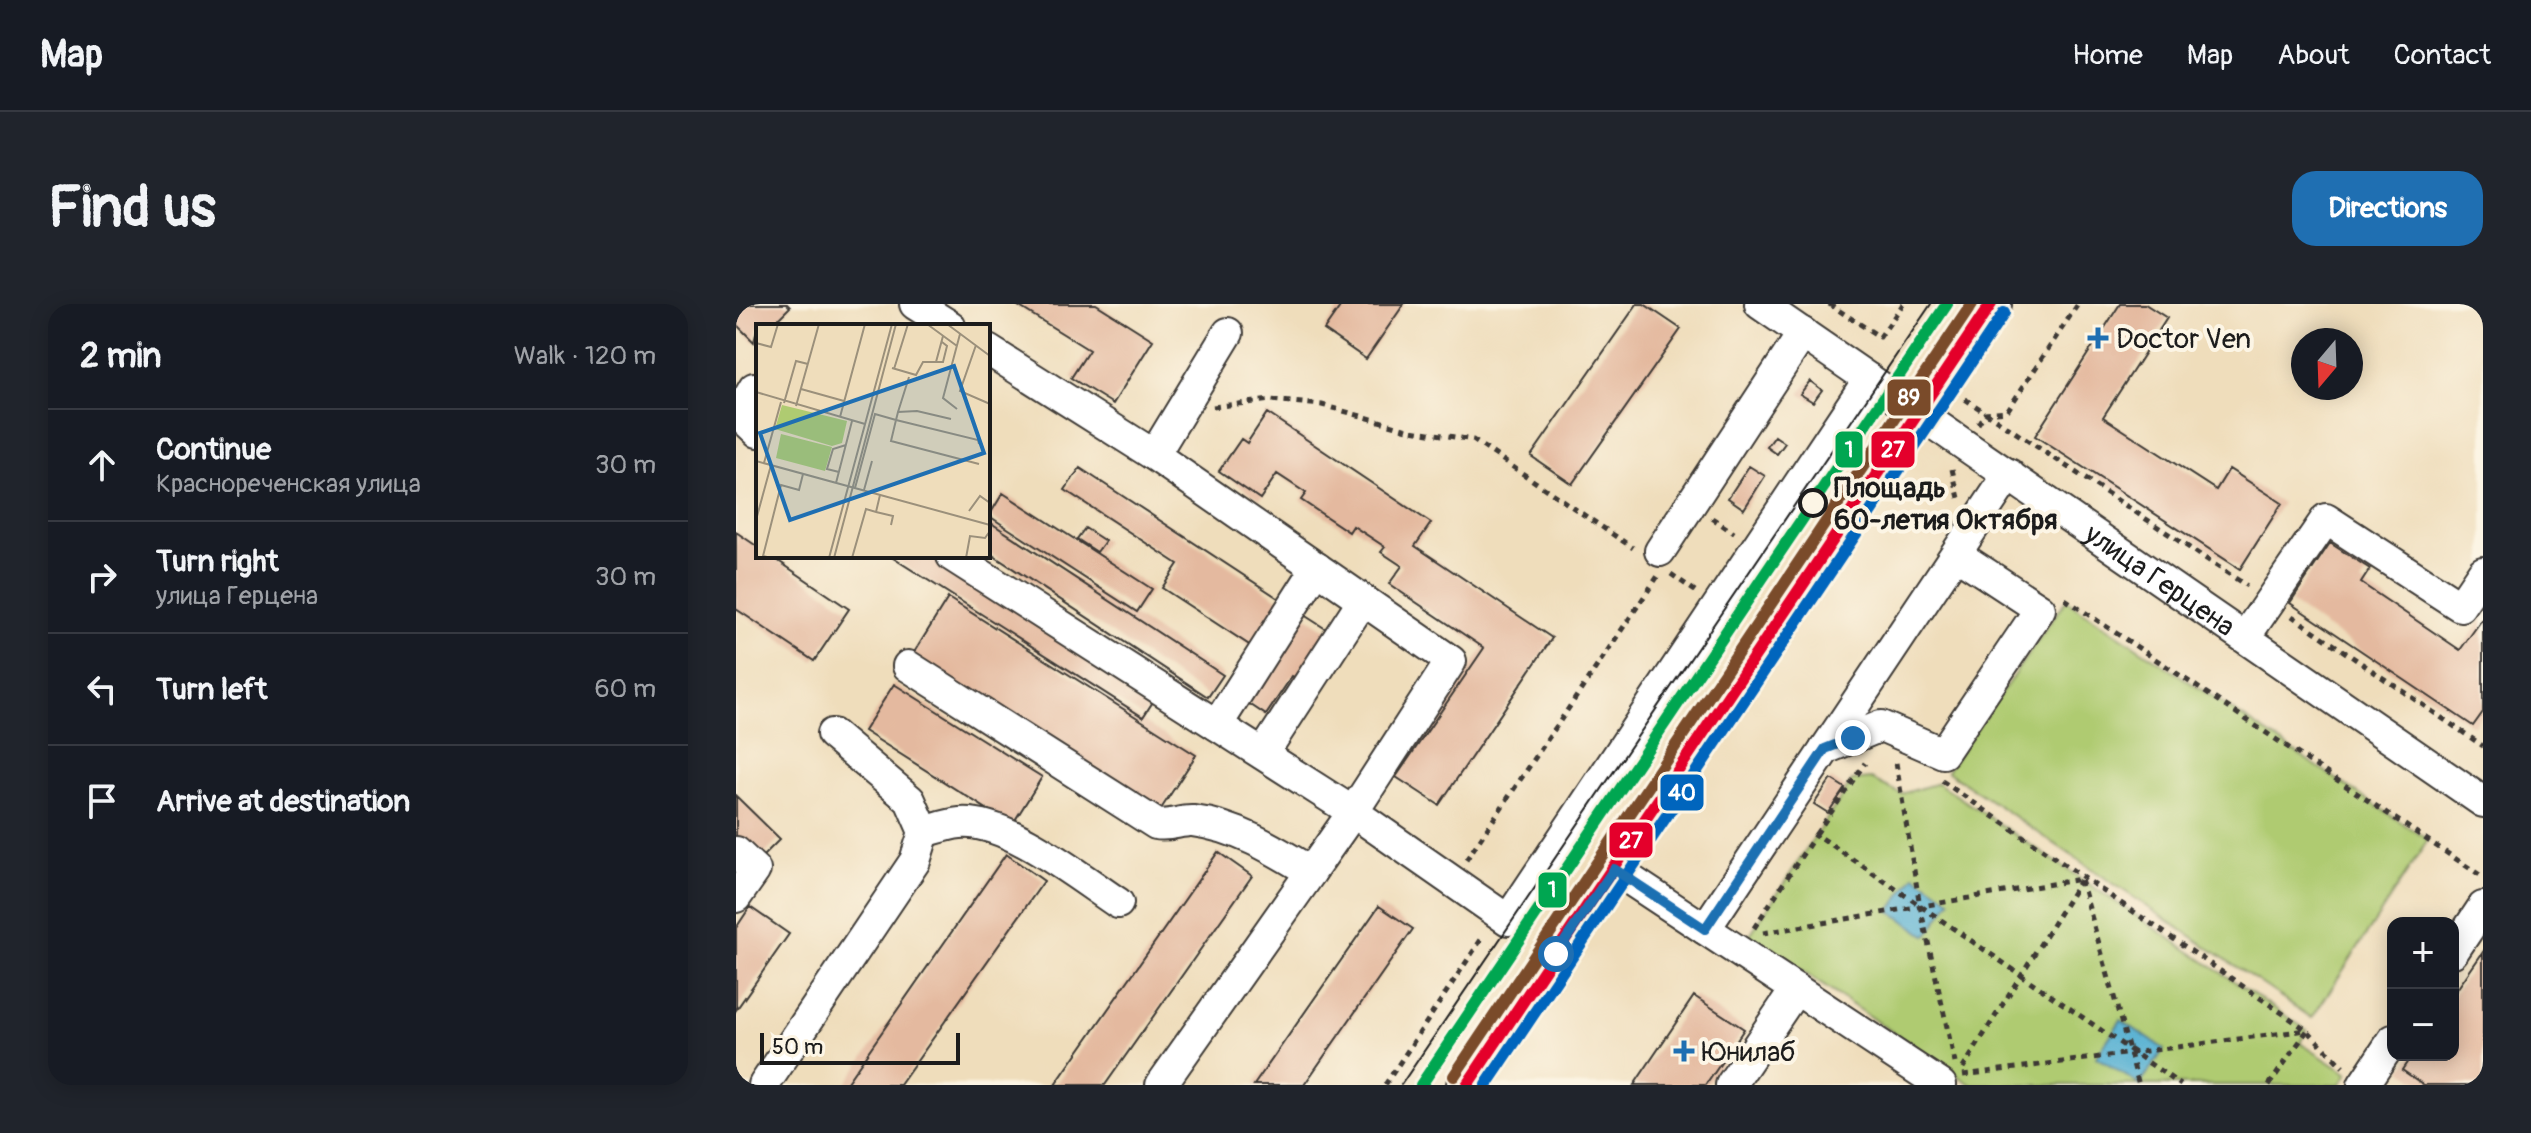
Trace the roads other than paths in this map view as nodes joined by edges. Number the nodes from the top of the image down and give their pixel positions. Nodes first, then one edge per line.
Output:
1 (915, 304) edge
2 (1760, 304) edge
3 (1991, 304) edge
4 (947, 324) edge
5 (1228, 333) dead end
6 (1803, 333) junction
7 (990, 351) edge
8 (1869, 379) junction
9 (754, 388) dead end
10 (1918, 412) junction
11 (756, 430) edge
12 (1154, 455) junction
13 (2009, 474) junction
14 (1962, 544) junction
15 (1650, 553) road end
16 (955, 558) edge
17 (1317, 568) junction
18 (2483, 572) edge
19 (1363, 600) junction
20 (2245, 637) junction
21 (908, 666) dead end
22 (1217, 725) junction
23 (832, 734) dead end
24 (1825, 749) junction
25 (1263, 754) junction
26 (2482, 799) edge
27 (1353, 812) junction
28 (924, 832) junction
29 (736, 852) edge
30 (1614, 869) junction
31 (1311, 872) junction
32 (736, 897) edge
33 (1118, 903) dead end
34 (2483, 907) edge
35 (1705, 929) junction
36 (2459, 943) edge
37 (1796, 989) junction
38 (2387, 1046) edge
39 (1949, 1080) edge
40 (2356, 1080) edge
41 (764, 1085) edge
42 (1161, 1085) edge
43 (1467, 1085) edge
44 (1731, 1085) edge

1 - 4 street
2 - 6 street, улица Герцена
3 - 10 main road
5 - 12 street
6 - 8 street, улица Герцена
6 - 15 street
7 - 12 street
8 - 10 street, улица Герцена
8 - 27 street
9 - 11 street
10 - 13 street, улица Герцена
10 - 30 main road
12 - 17 street
13 - 14 street
13 - 20 street, улица Герцена
14 - 24 street
14 - 24 street
16 - 22 street
17 - 19 street
17 - 22 street
18 - 20 street
19 - 25 street
19 - 27 street
20 - 26 street, улица Герцена
21 - 31 street
22 - 25 street
23 - 28 street
24 - 35 street
25 - 27 street
27 - 31 street
28 - 33 street
28 - 41 street
29 - 32 street
30 - 35 street
30 - 43 main road
31 - 42 street
34 - 36 street
35 - 37 street
37 - 39 street
37 - 44 street
38 - 40 street

